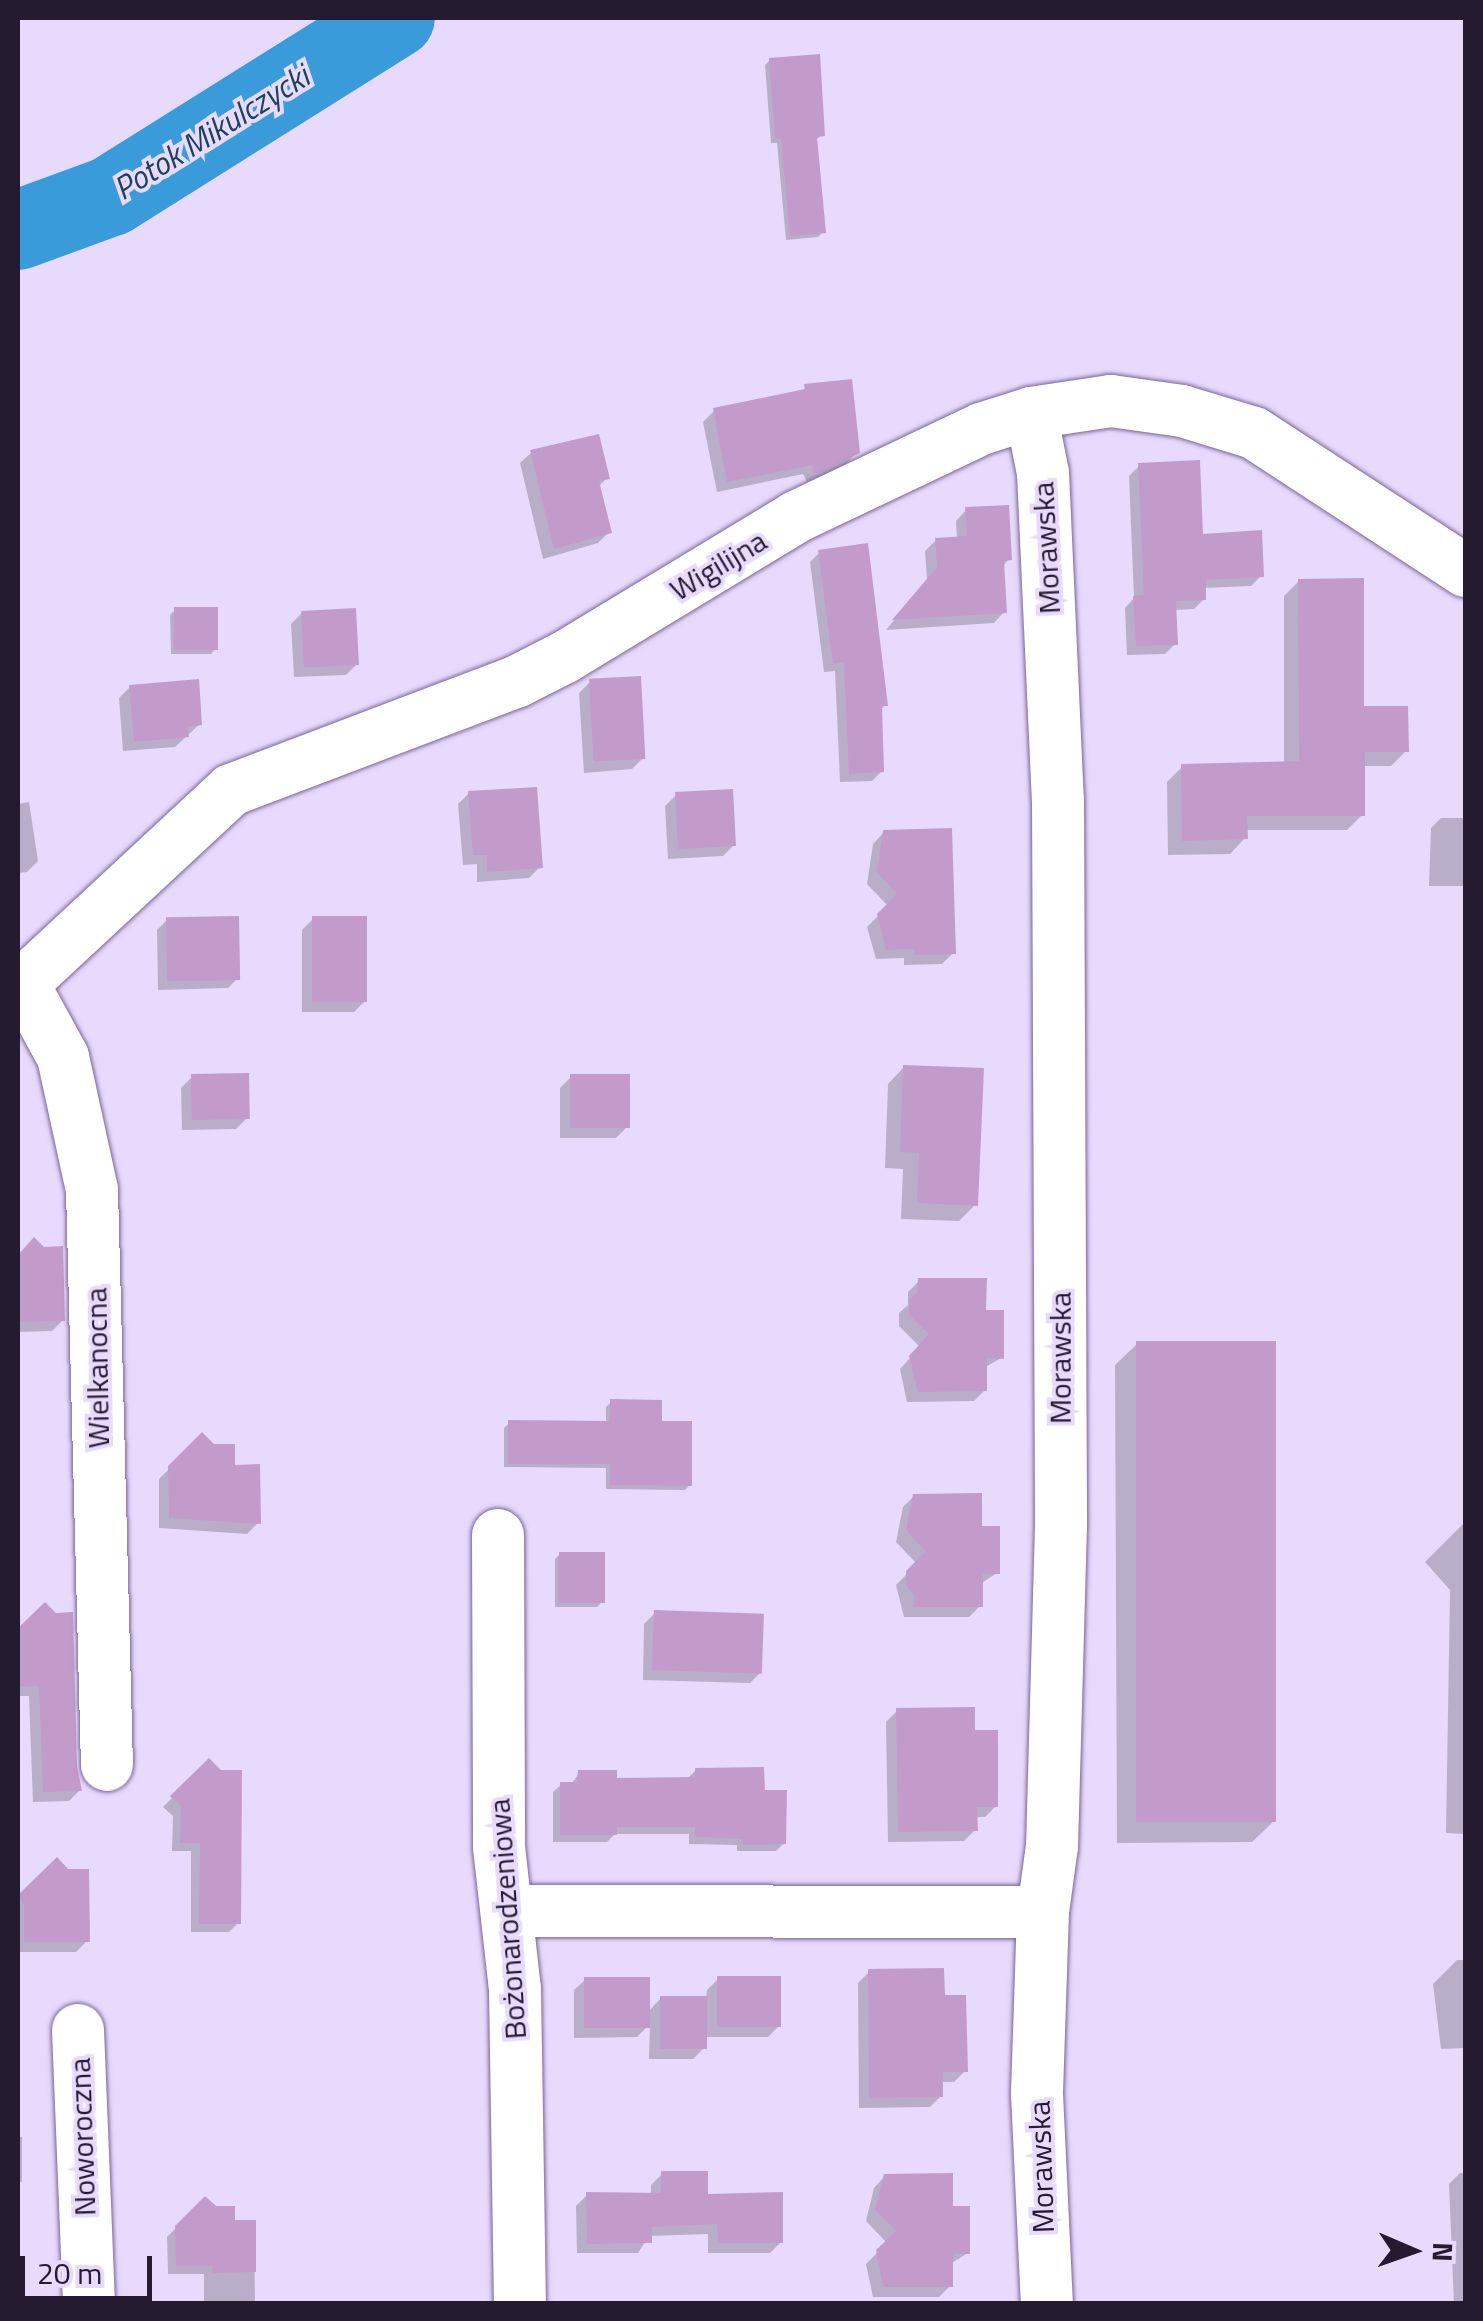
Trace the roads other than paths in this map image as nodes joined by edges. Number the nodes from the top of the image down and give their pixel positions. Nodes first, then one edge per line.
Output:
1 (1031, 413) junction
2 (1466, 571) edge
3 (20, 986) edge
4 (498, 1535) dead end
5 (108, 1765) dead end
6 (507, 1911) junction
7 (1043, 1912) junction
8 (78, 2030) dead end
9 (89, 2304) edge
10 (520, 2304) edge
11 (1047, 2304) edge

1 - 2 street, Wigilijna
1 - 3 street, Wigilijna
1 - 7 street, Morawska
3 - 5 street, Wielkanocna
4 - 6 street, Bożonarodzeniowa
6 - 7 street
6 - 10 street, Bożonarodzeniowa
7 - 11 street, Morawska
8 - 9 street, Noworoczna

